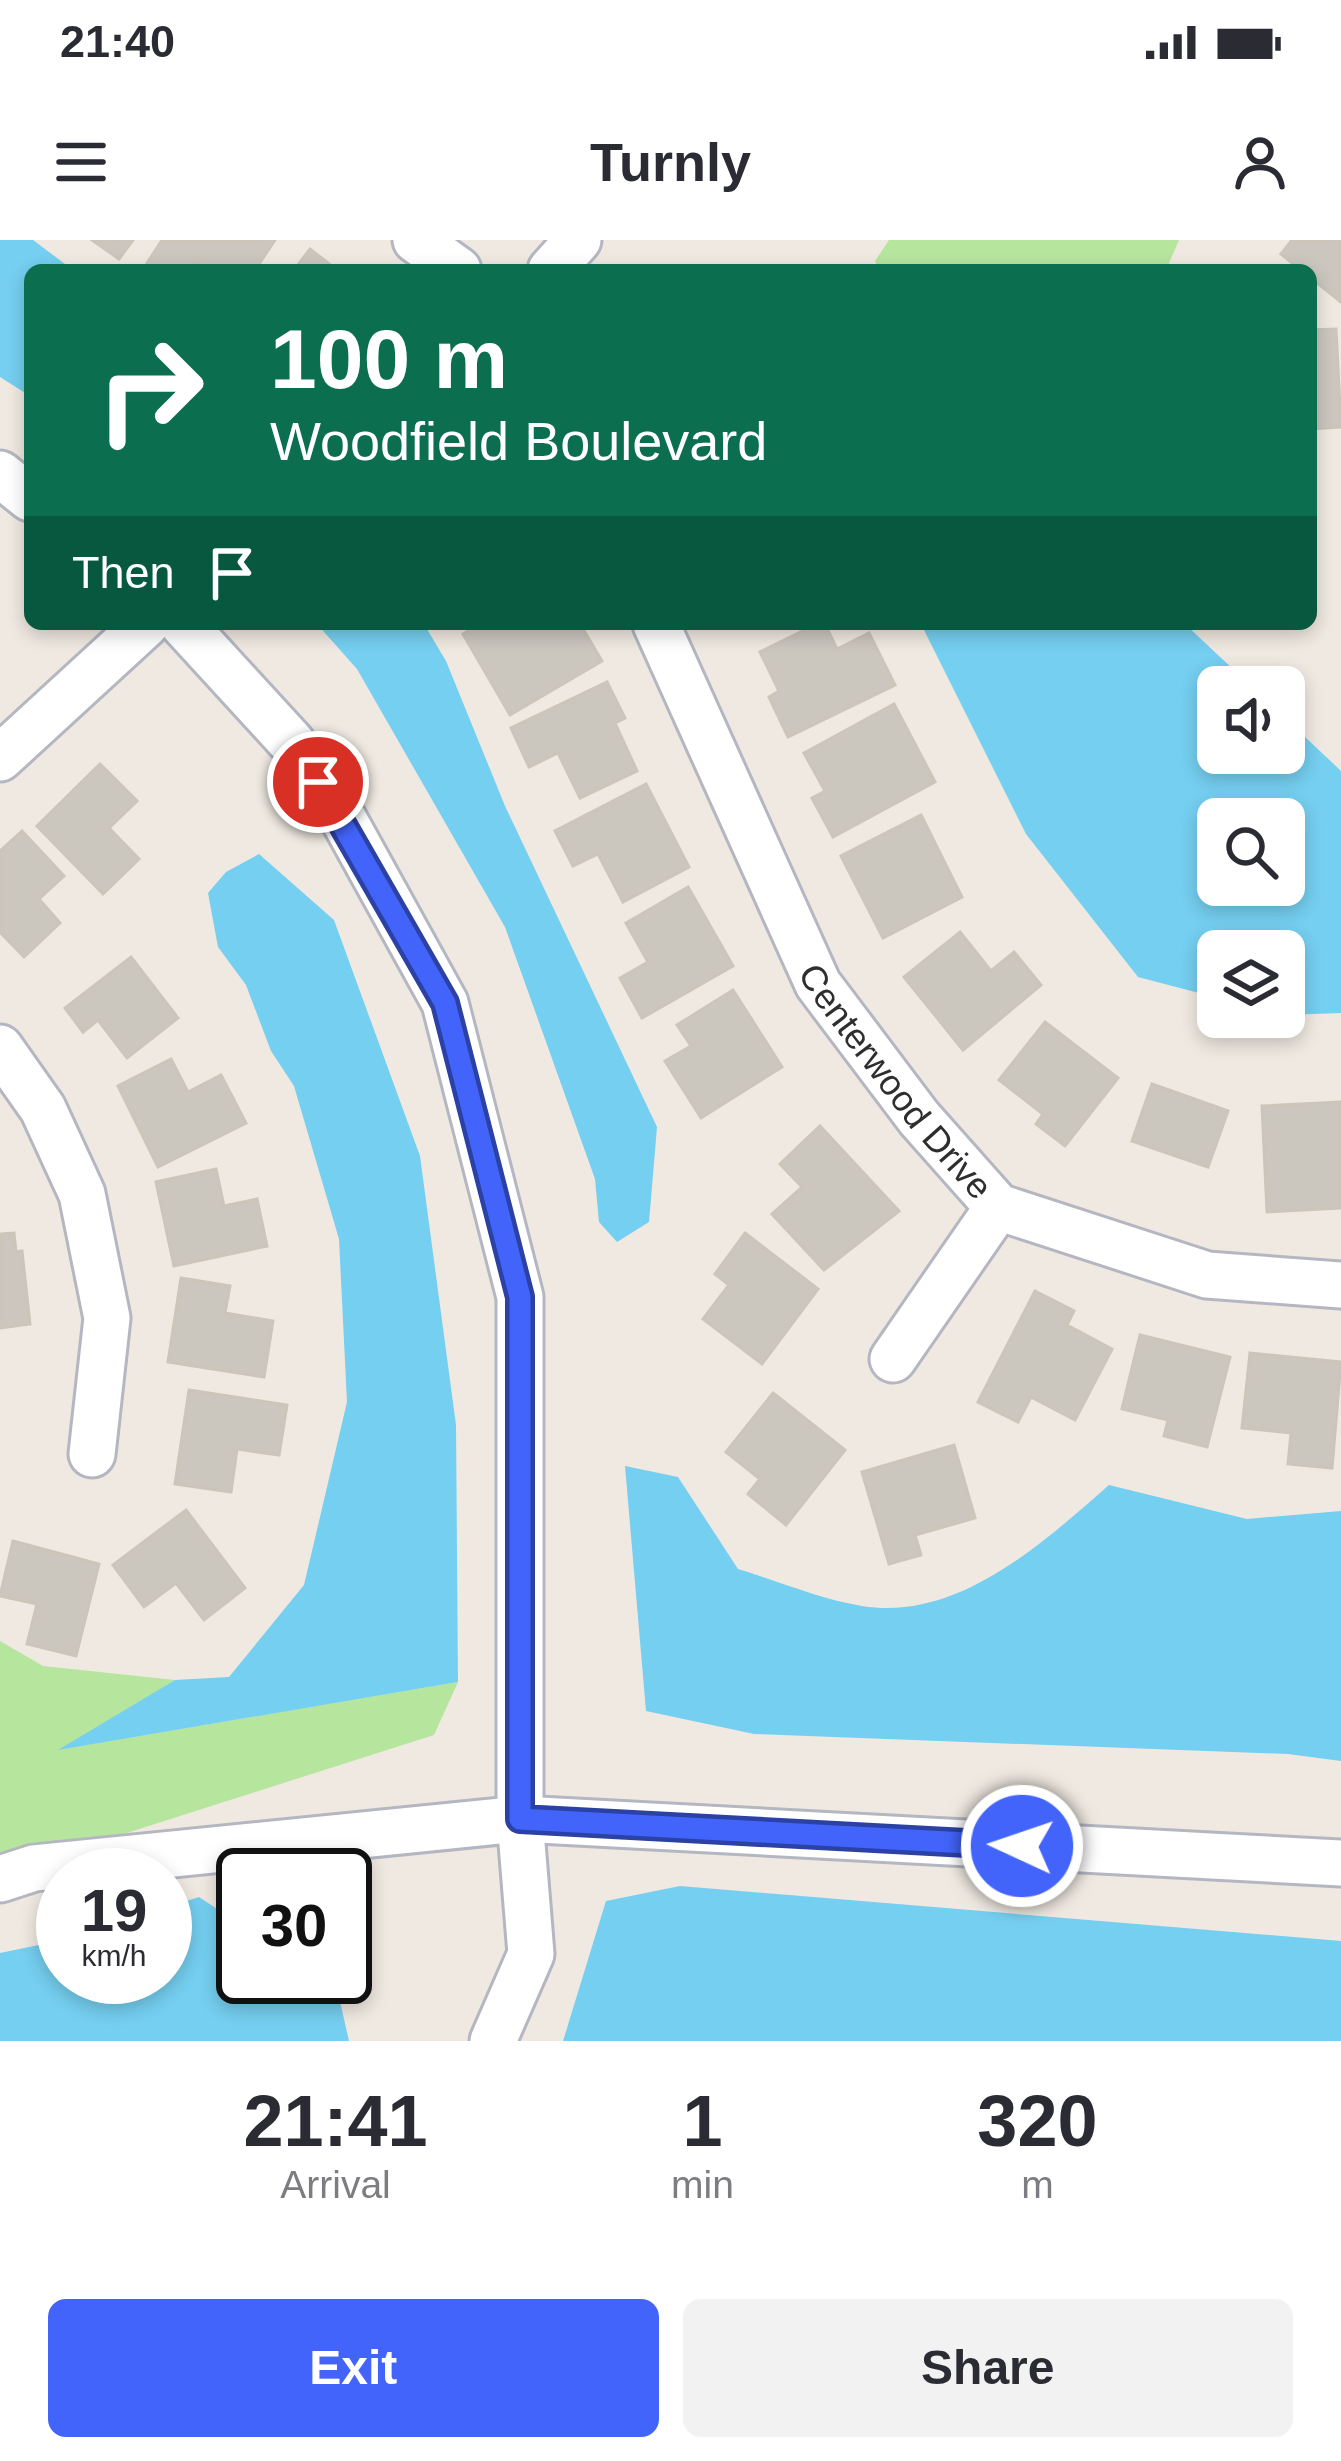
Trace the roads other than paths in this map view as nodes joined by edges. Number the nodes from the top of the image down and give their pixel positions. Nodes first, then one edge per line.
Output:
1 (416, 240) edge
2 (578, 240) edge
3 (450, 264) edge
4 (556, 264) edge
5 (0, 474) edge
6 (24, 493) edge
7 (139, 630) edge
8 (188, 630) edge
9 (659, 630) edge
10 (0, 758) edge
11 (0, 1048) edge
12 (998, 1207) junction
13 (1341, 1285) edge
14 (893, 1359) dead end
15 (92, 1454) dead end
16 (520, 1819) junction
17 (1341, 1863) edge
18 (0, 1879) edge
19 (493, 2041) edge

1 - 3 street
2 - 4 street
5 - 6 street
7 - 10 street
8 - 16 street
9 - 12 street, Centerwood Drive
11 - 15 street
12 - 13 street, Centerwood Drive
12 - 14 street
16 - 17 street
16 - 18 street
16 - 19 street

